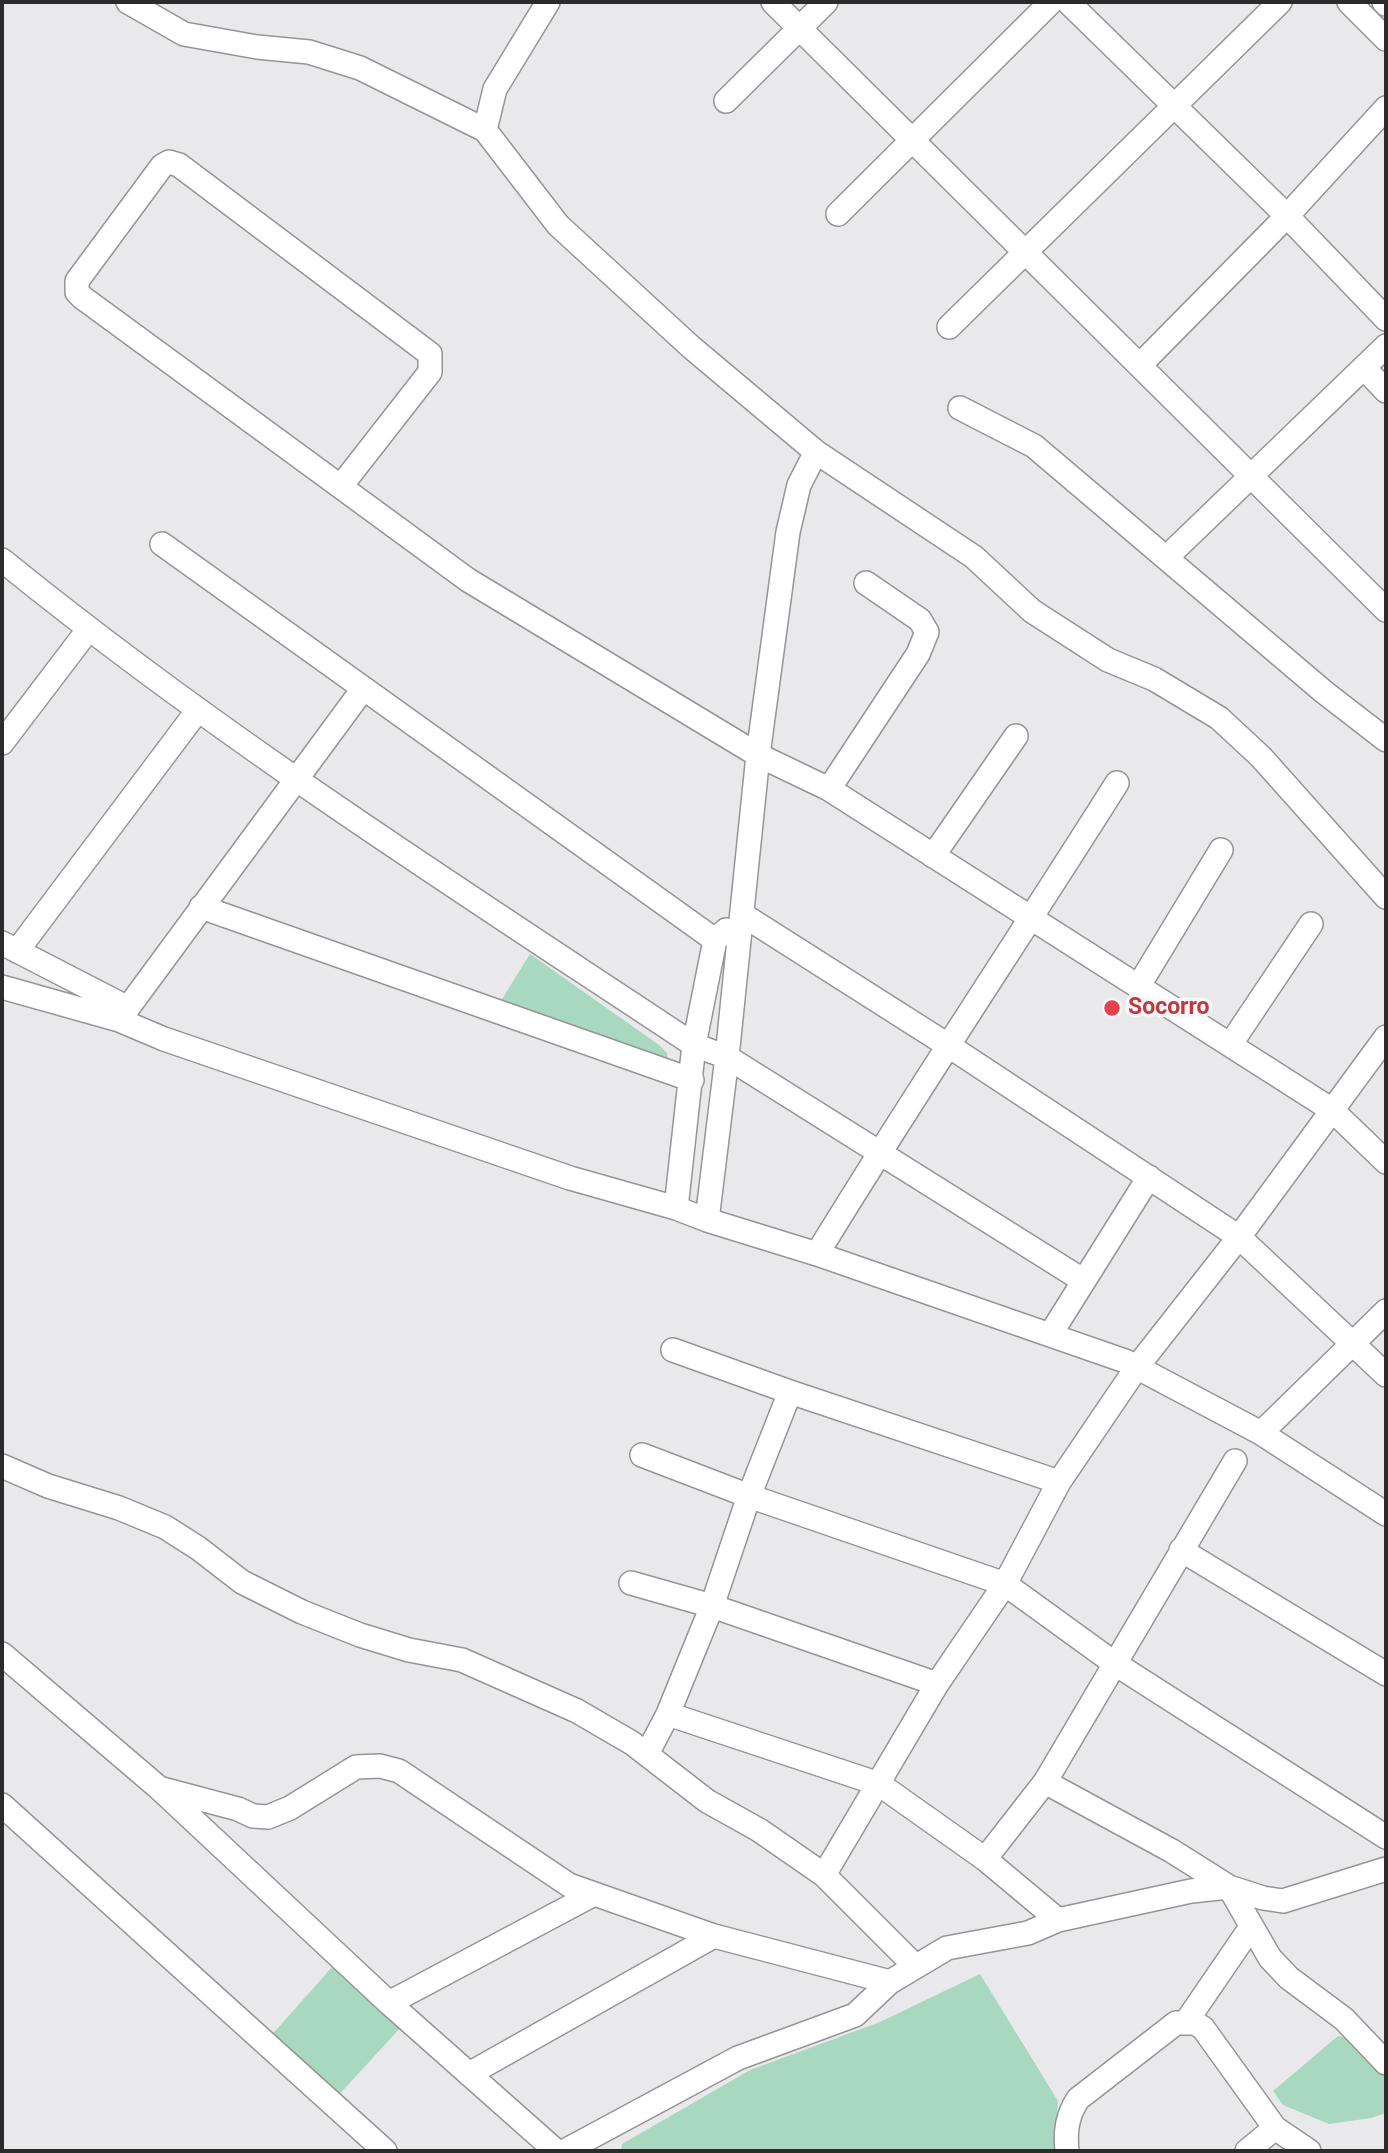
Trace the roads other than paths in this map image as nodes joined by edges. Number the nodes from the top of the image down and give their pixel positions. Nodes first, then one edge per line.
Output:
1 (128, 2) edge
2 (548, 2) edge
3 (773, 2) edge
4 (826, 2) edge
5 (1051, 2) edge
6 (1068, 2) edge
7 (1280, 2) edge
8 (1349, 2) edge
9 (799, 28) junction
10 (1386, 39) edge
11 (726, 101) dead end
12 (1174, 106) junction
13 (1386, 108) edge
14 (485, 130) junction
15 (912, 140) junction
16 (838, 214) dead end
17 (1287, 216) junction
18 (1026, 252) junction
19 (1386, 319) edge
20 (948, 327) dead end
21 (1386, 346) edge
22 (1140, 365) junction
23 (1364, 368) junction
24 (1386, 391) edge
25 (960, 408) dead end
26 (816, 452) junction
27 (1252, 477) junction
28 (341, 486) junction
29 (162, 544) dead end
30 (1167, 557) junction
31 (2, 562) edge
32 (866, 583) dead end
33 (1386, 610) edge
34 (88, 630) junction
35 (363, 689) junction
36 (198, 710) junction
37 (1016, 736) dead end
38 (1386, 740) edge
39 (2, 743) edge
40 (758, 755) junction
41 (296, 780) junction
42 (1117, 783) dead end
43 (829, 789) junction
44 (1221, 850) dead end
45 (933, 856) junction
46 (1386, 897) edge
47 (201, 906) junction
48 (743, 915) junction
49 (1032, 919) junction
50 (1311, 924) dead end
51 (715, 940) junction
52 (9, 947) edge
53 (2, 987) edge
54 (1138, 987) junction
55 (123, 1014) junction
56 (1386, 1037) edge
57 (694, 1045) junction
58 (1230, 1045) junction
59 (949, 1046) junction
60 (727, 1057) junction
61 (692, 1080) junction
62 (1332, 1110) junction
63 (879, 1152) junction
64 (1386, 1162) edge
65 (1149, 1177) junction
66 (676, 1208) junction
67 (707, 1220) junction
68 (1239, 1237) junction
69 (817, 1254) junction
70 (1084, 1281) junction
71 (1386, 1311) edge
72 (1050, 1335) junction
73 (1352, 1343) junction
74 (673, 1350) dead end
75 (1137, 1367) junction
76 (1386, 1375) edge
77 (790, 1392) junction
78 (1261, 1433) junction
79 (642, 1455) dead end
80 (1235, 1461) dead end
81 (2, 1466) edge
82 (1059, 1482) junction
83 (750, 1496) junction
84 (1386, 1514) edge
85 (1181, 1550) junction
86 (631, 1583) dead end
87 (1004, 1584) junction
88 (712, 1606) junction
89 (2, 1654) edge
90 (1114, 1663) junction
91 (1386, 1674) edge
92 (937, 1684) junction
93 (668, 1714) junction
94 (647, 1754) junction
95 (1045, 1782) junction
96 (879, 1784) junction
97 (159, 1788) junction
98 (2, 1805) edge
99 (1386, 1837) edge
100 (985, 1859) junction
101 (1386, 1869) edge
102 (824, 1875) junction
103 (1229, 1887) junction
104 (594, 1894) junction
105 (1058, 1920) junction
106 (1251, 1927) junction
107 (714, 1936) junction
108 (915, 1966) junction
109 (890, 1982) junction
110 (389, 2003) junction
111 (1186, 2022) junction
112 (1386, 2063) edge
113 (469, 2074) junction
114 (1275, 2128) junction
115 (386, 2151) edge
116 (556, 2151) edge
117 (565, 2151) edge
118 (1067, 2151) edge
119 (1247, 2151) edge
120 (1309, 2151) edge

1 - 14 street
2 - 14 street
3 - 9 street
4 - 9 street
5 - 15 street
6 - 12 street
7 - 12 street
8 - 10 street
9 - 11 street
9 - 15 street
12 - 17 street
12 - 18 street
13 - 17 street
14 - 26 street
15 - 16 street
15 - 18 street
17 - 19 street
17 - 22 street
18 - 20 street
18 - 22 street
21 - 23 street
22 - 27 street
23 - 24 street
23 - 27 street
25 - 30 street
26 - 40 street
26 - 46 street
27 - 30 street
27 - 33 street
28 - 28 street
28 - 40 street
29 - 35 street
30 - 38 street
31 - 34 street
32 - 43 street
34 - 36 street
34 - 39 street
35 - 41 street
35 - 51 street
36 - 41 street
36 - 52 street
37 - 45 street
40 - 43 street
40 - 48 street
41 - 47 street
41 - 57 street
42 - 49 street
43 - 45 street
44 - 54 street
45 - 49 street
47 - 55 street
47 - 61 street
48 - 51 street
48 - 59 street
48 - 60 street
49 - 54 street
49 - 59 street
50 - 58 street
51 - 57 street
52 - 55 street
53 - 55 street
54 - 58 street
55 - 66 street
56 - 62 street
57 - 60 street
57 - 61 street
58 - 62 street
59 - 63 street
59 - 65 street
60 - 63 street
60 - 67 street
61 - 66 street
62 - 64 street
62 - 68 street
63 - 69 street
63 - 70 street
65 - 68 street
65 - 70 street
66 - 67 street
67 - 69 street
68 - 73 street
68 - 75 street
69 - 72 street
70 - 72 street
71 - 73 street
72 - 75 street
73 - 76 street
73 - 78 street
74 - 77 street
75 - 78 street
75 - 82 street
77 - 82 street
77 - 83 street
78 - 84 street
79 - 83 street
80 - 85 street
81 - 94 street
82 - 87 street
83 - 87 street
83 - 88 street
85 - 90 street
85 - 91 street
86 - 88 street
87 - 90 street
87 - 92 street
88 - 92 street
88 - 93 street
89 - 97 street
90 - 95 street
90 - 99 street
92 - 96 street
93 - 94 street
93 - 96 street
94 - 102 street
95 - 100 street
95 - 103 street
96 - 100 street
96 - 102 street
97 - 104 street
97 - 110 street
98 - 115 street
100 - 105 street
101 - 103 street
102 - 108 street
103 - 105 street
103 - 106 street
104 - 107 street
104 - 110 street
105 - 108 street
106 - 111 street
106 - 112 street
107 - 109 street
107 - 113 street
108 - 109 street
109 - 117 street
110 - 113 street
111 - 114 street
111 - 118 street
113 - 116 street
114 - 119 street
114 - 120 street

